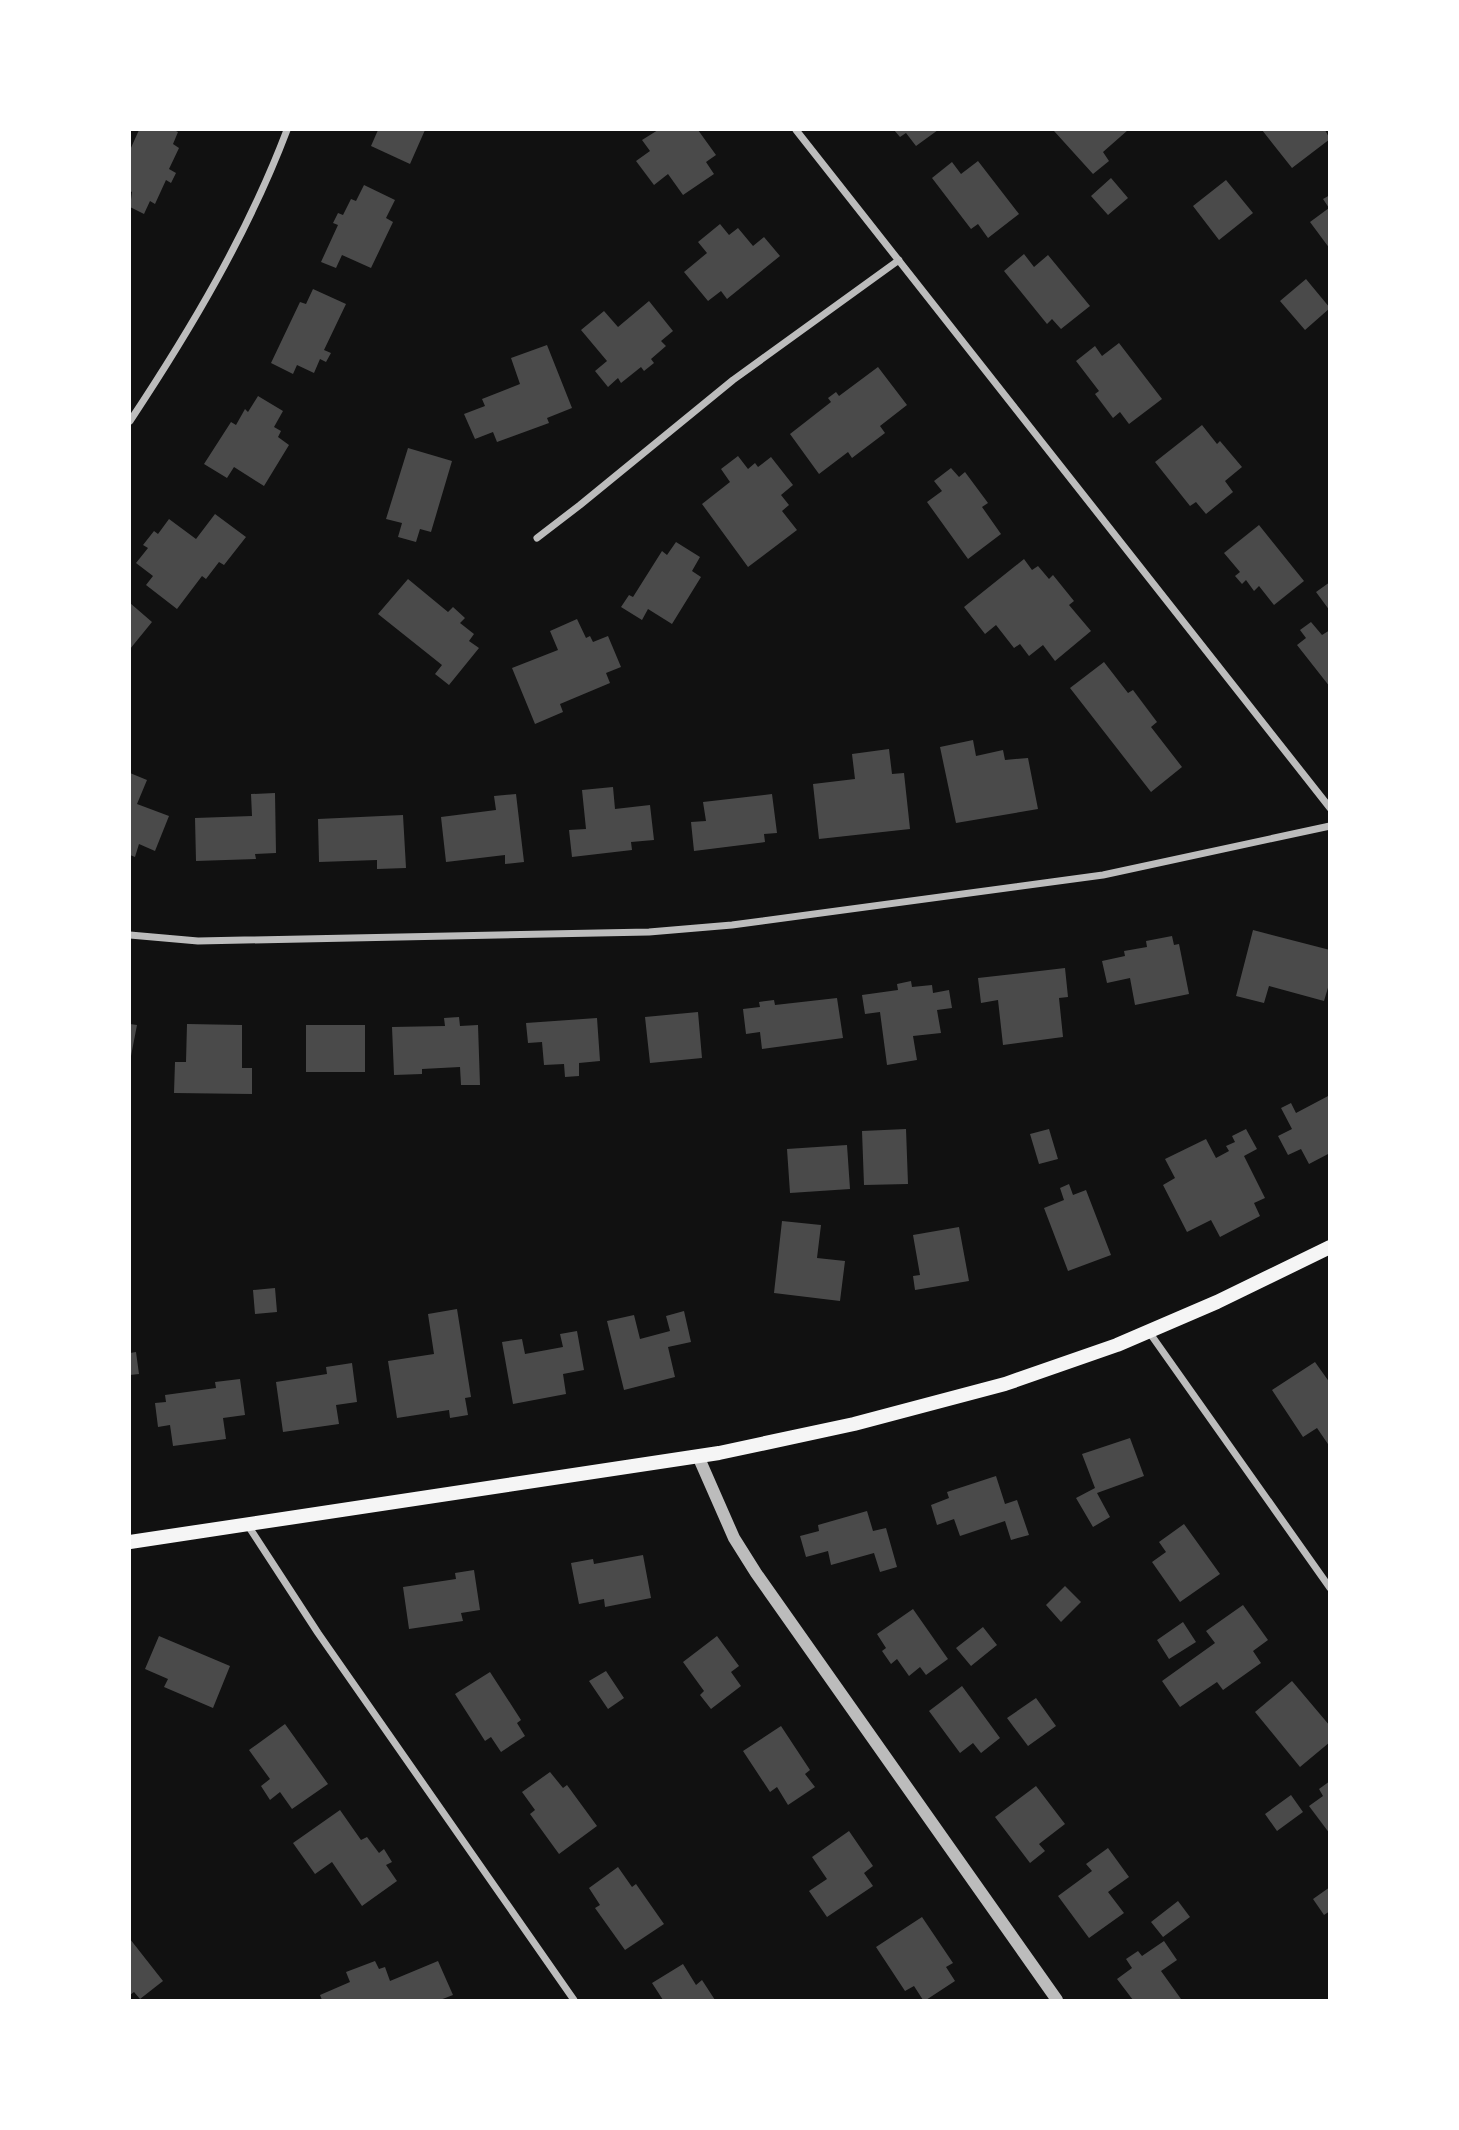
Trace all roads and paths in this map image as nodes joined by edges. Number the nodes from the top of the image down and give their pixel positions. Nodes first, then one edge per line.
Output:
1 (287, 130) edge
2 (796, 130) edge
3 (899, 260) junction
4 (130, 421) edge
5 (537, 538) dead end
6 (1329, 808) edge
7 (1329, 826) edge
8 (130, 935) edge
9 (1329, 1247) edge
10 (1149, 1331) junction
11 (698, 1456) junction
12 (247, 1524) junction
13 (130, 1542) edge
14 (1329, 1588) edge
15 (574, 2000) edge
16 (1057, 2000) edge

1 - 4 street
2 - 3 street
3 - 5 street
3 - 6 street
7 - 8 street
9 - 10 main road
10 - 11 main road
10 - 14 street
11 - 12 main road
11 - 16 street
12 - 13 main road
12 - 15 street

